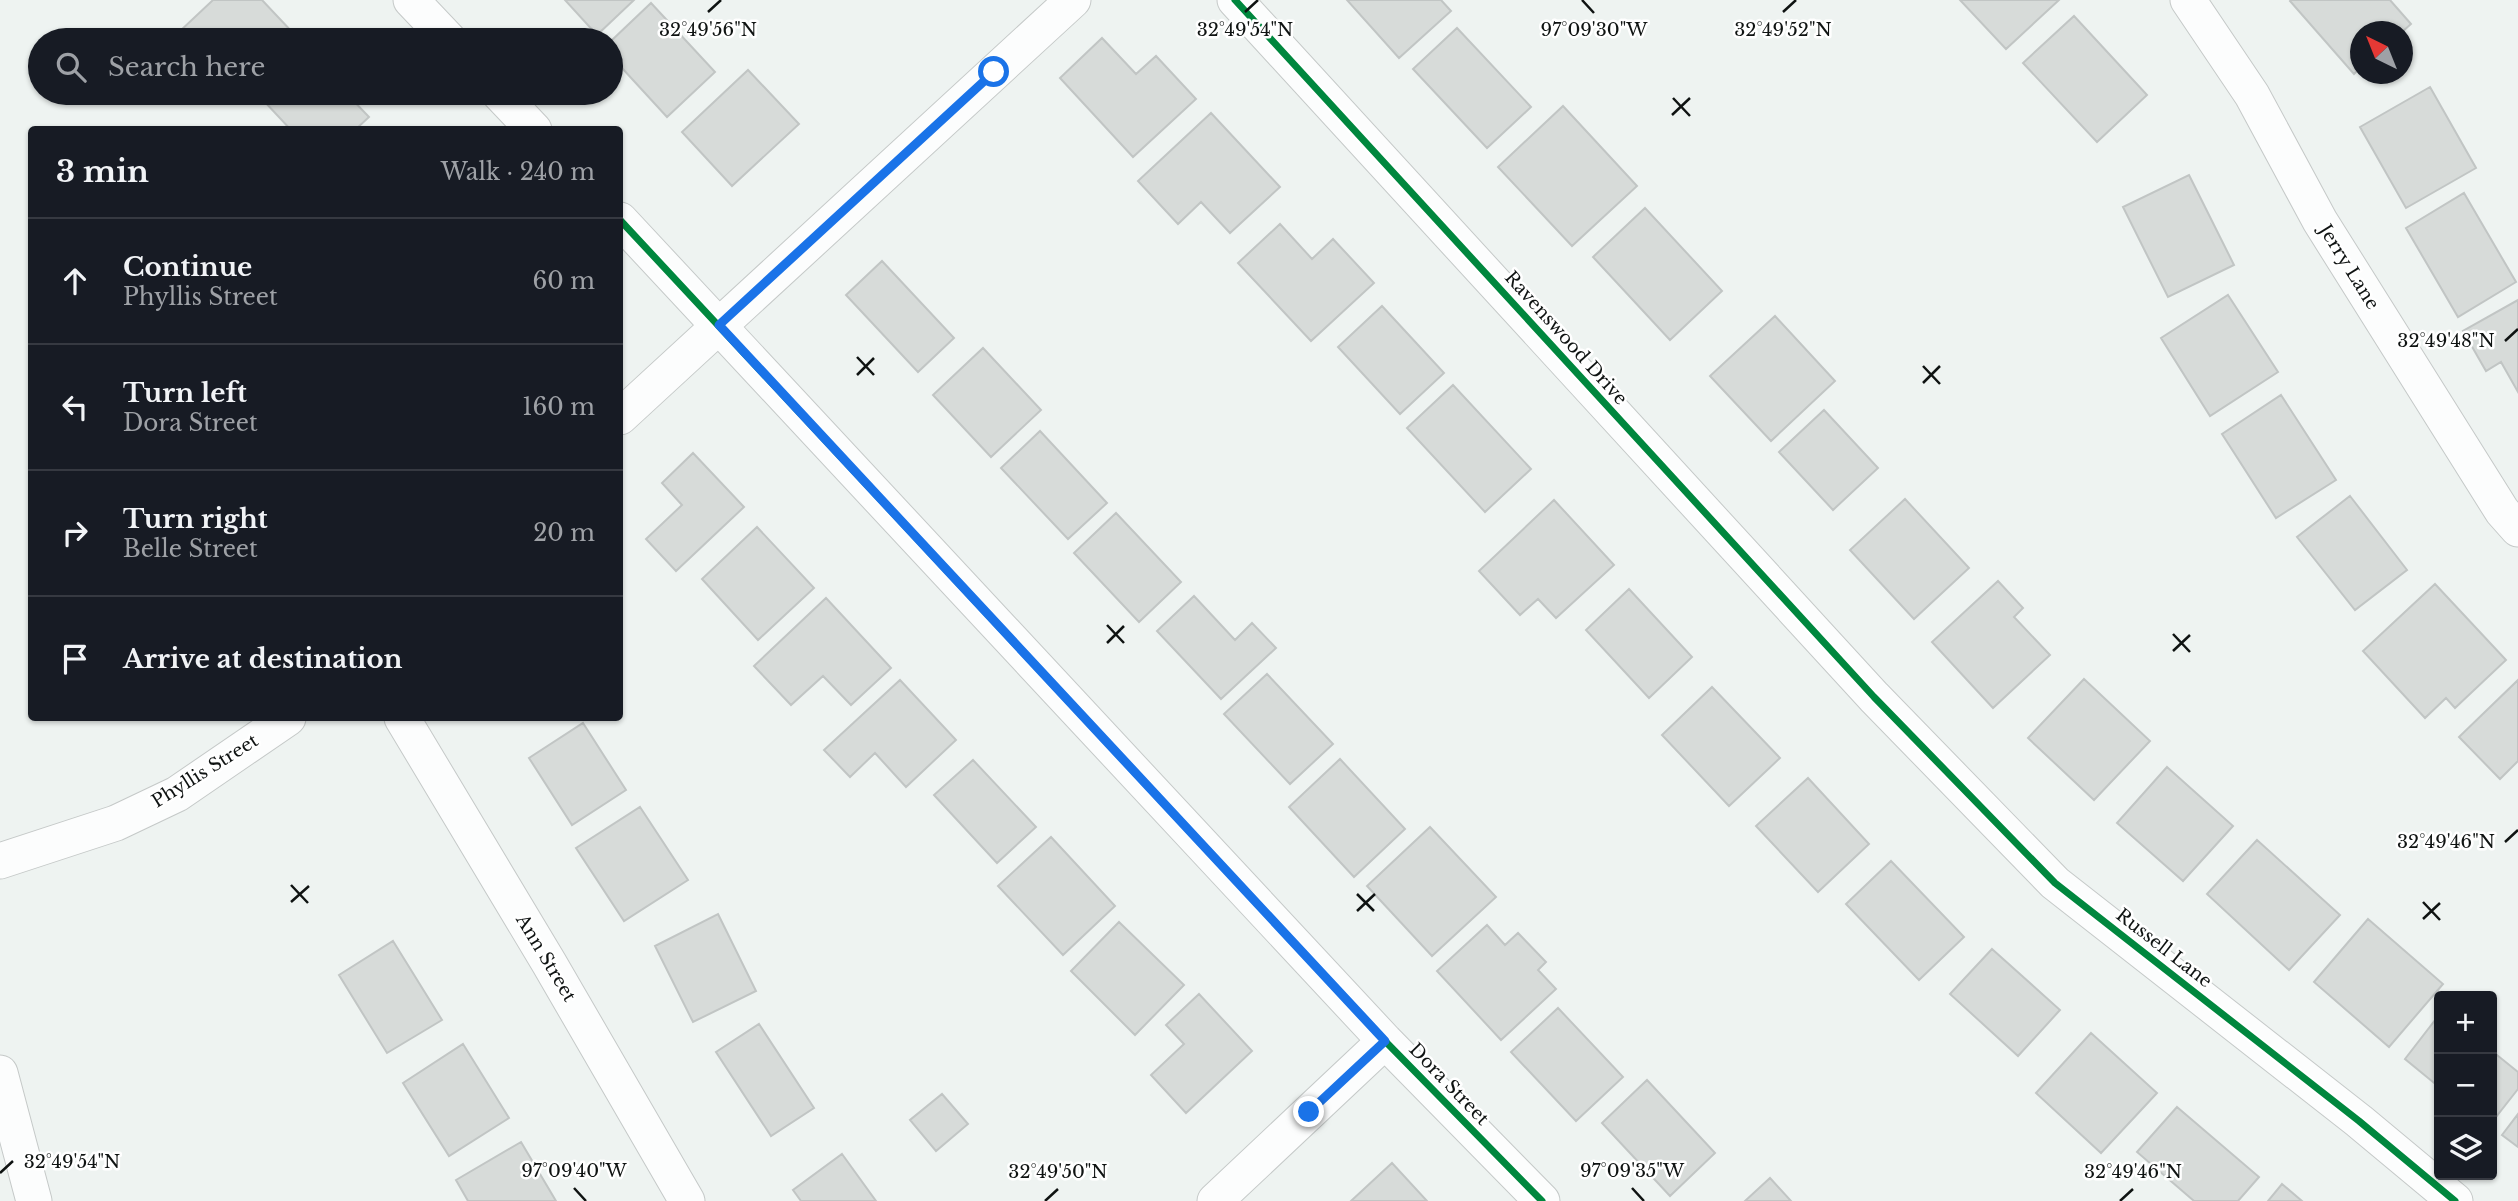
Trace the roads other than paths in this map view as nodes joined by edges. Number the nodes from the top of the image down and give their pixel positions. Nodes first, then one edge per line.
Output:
1 (411, 0) edge
2 (1073, 0) edge
3 (1235, 0) edge
4 (2188, 0) edge
5 (438, 28) edge
6 (510, 105) edge
7 (530, 126) edge
8 (623, 223) edge
9 (719, 325) junction
10 (623, 414) edge
11 (2518, 530) edge
12 (1874, 697) joint
13 (284, 721) edge
14 (404, 721) edge
15 (0, 861) edge
16 (1385, 1041) junction
17 (0, 1073) edge
18 (34, 1201) edge
19 (687, 1201) edge
20 (1215, 1201) edge
21 (1542, 1201) edge
22 (2455, 1201) edge

1 - 5 street
2 - 9 street
3 - 12 street, Ravenswood Drive
4 - 11 street, Jerry Lane
6 - 7 street
8 - 9 street, Dora Street
9 - 10 street
9 - 16 street, Dora Street
12 - 22 street, Russell Lane
13 - 15 street, Phyllis Street
14 - 19 street, Ann Street
16 - 20 street
16 - 21 street, Dora Street
17 - 18 street

